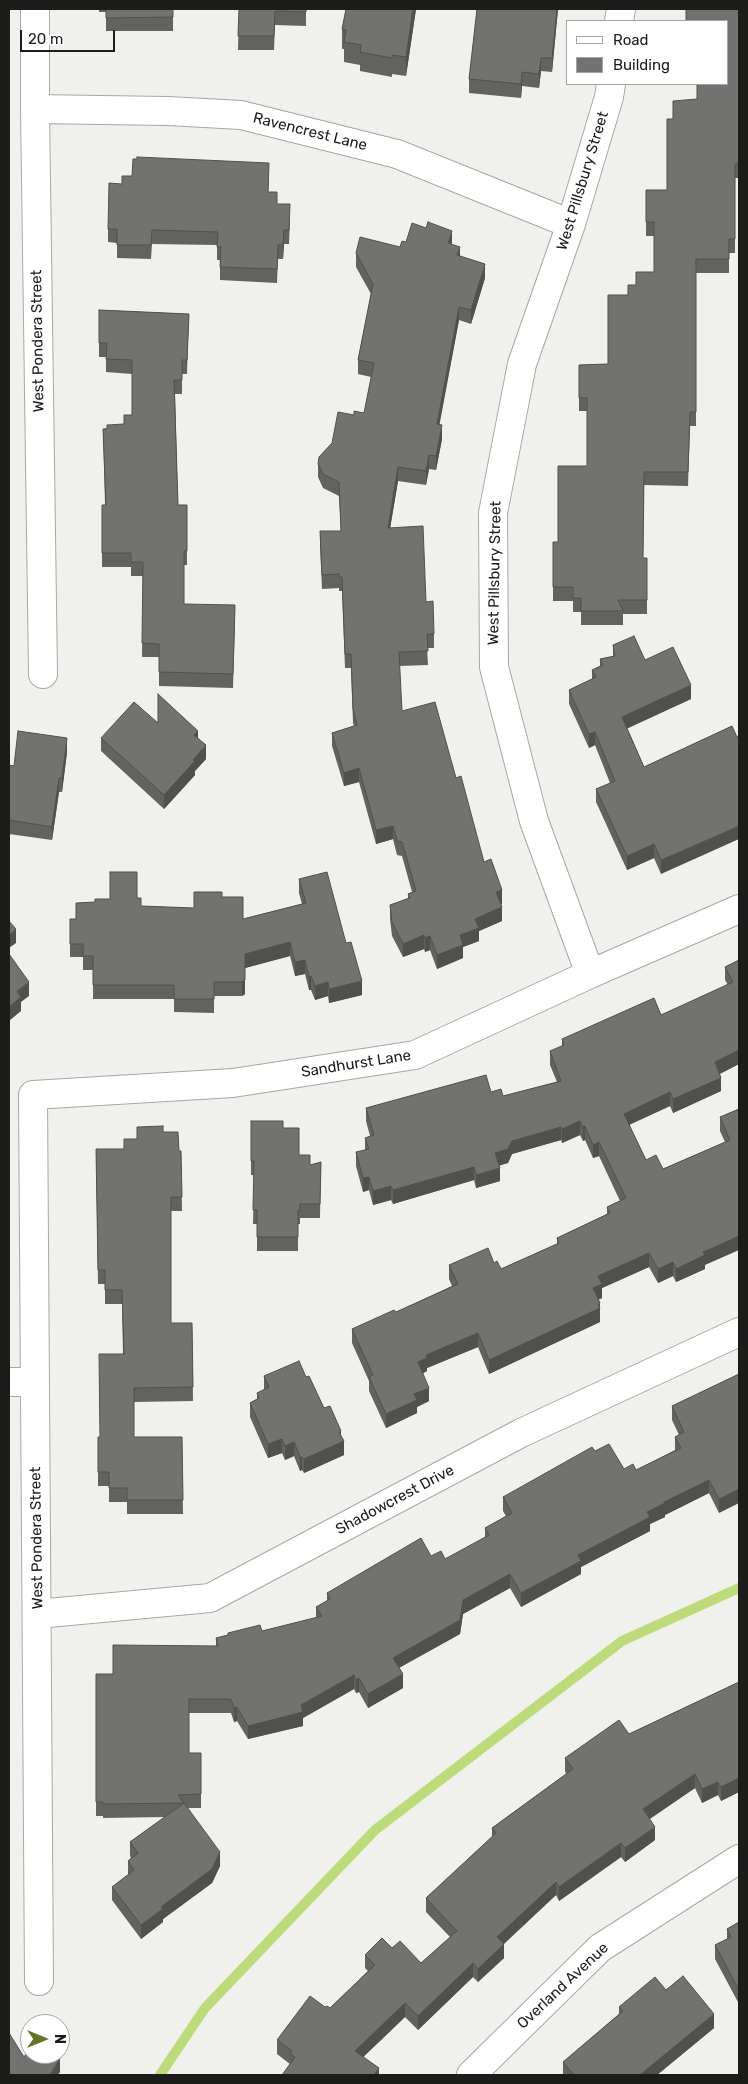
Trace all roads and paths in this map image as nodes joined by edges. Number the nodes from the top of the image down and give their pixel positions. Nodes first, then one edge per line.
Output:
1 (35, 9) edge
2 (611, 85) edge
3 (35, 110) junction
4 (571, 224) junction
5 (43, 674) dead end
6 (739, 908) edge
7 (590, 974) junction
8 (33, 1094) joint
9 (739, 1332) edge
10 (22, 1382) edge
11 (37, 1614) junction
12 (739, 1859) edge
13 (39, 1981) dead end
14 (471, 2075) edge

1 - 3 street, West Pondera Street
2 - 4 street, West Pillsbury Street
3 - 4 street, Ravencrest Lane
3 - 5 street, West Pondera Street
4 - 7 street, West Pillsbury Street
6 - 7 street, Sandhurst Lane
7 - 8 street, Sandhurst Lane
8 - 10 street, West Pondera Street
9 - 11 street, Shadowcrest Drive
10 - 11 street, West Pondera Street
11 - 13 street, West Pondera Street
12 - 14 street, Overland Avenue

